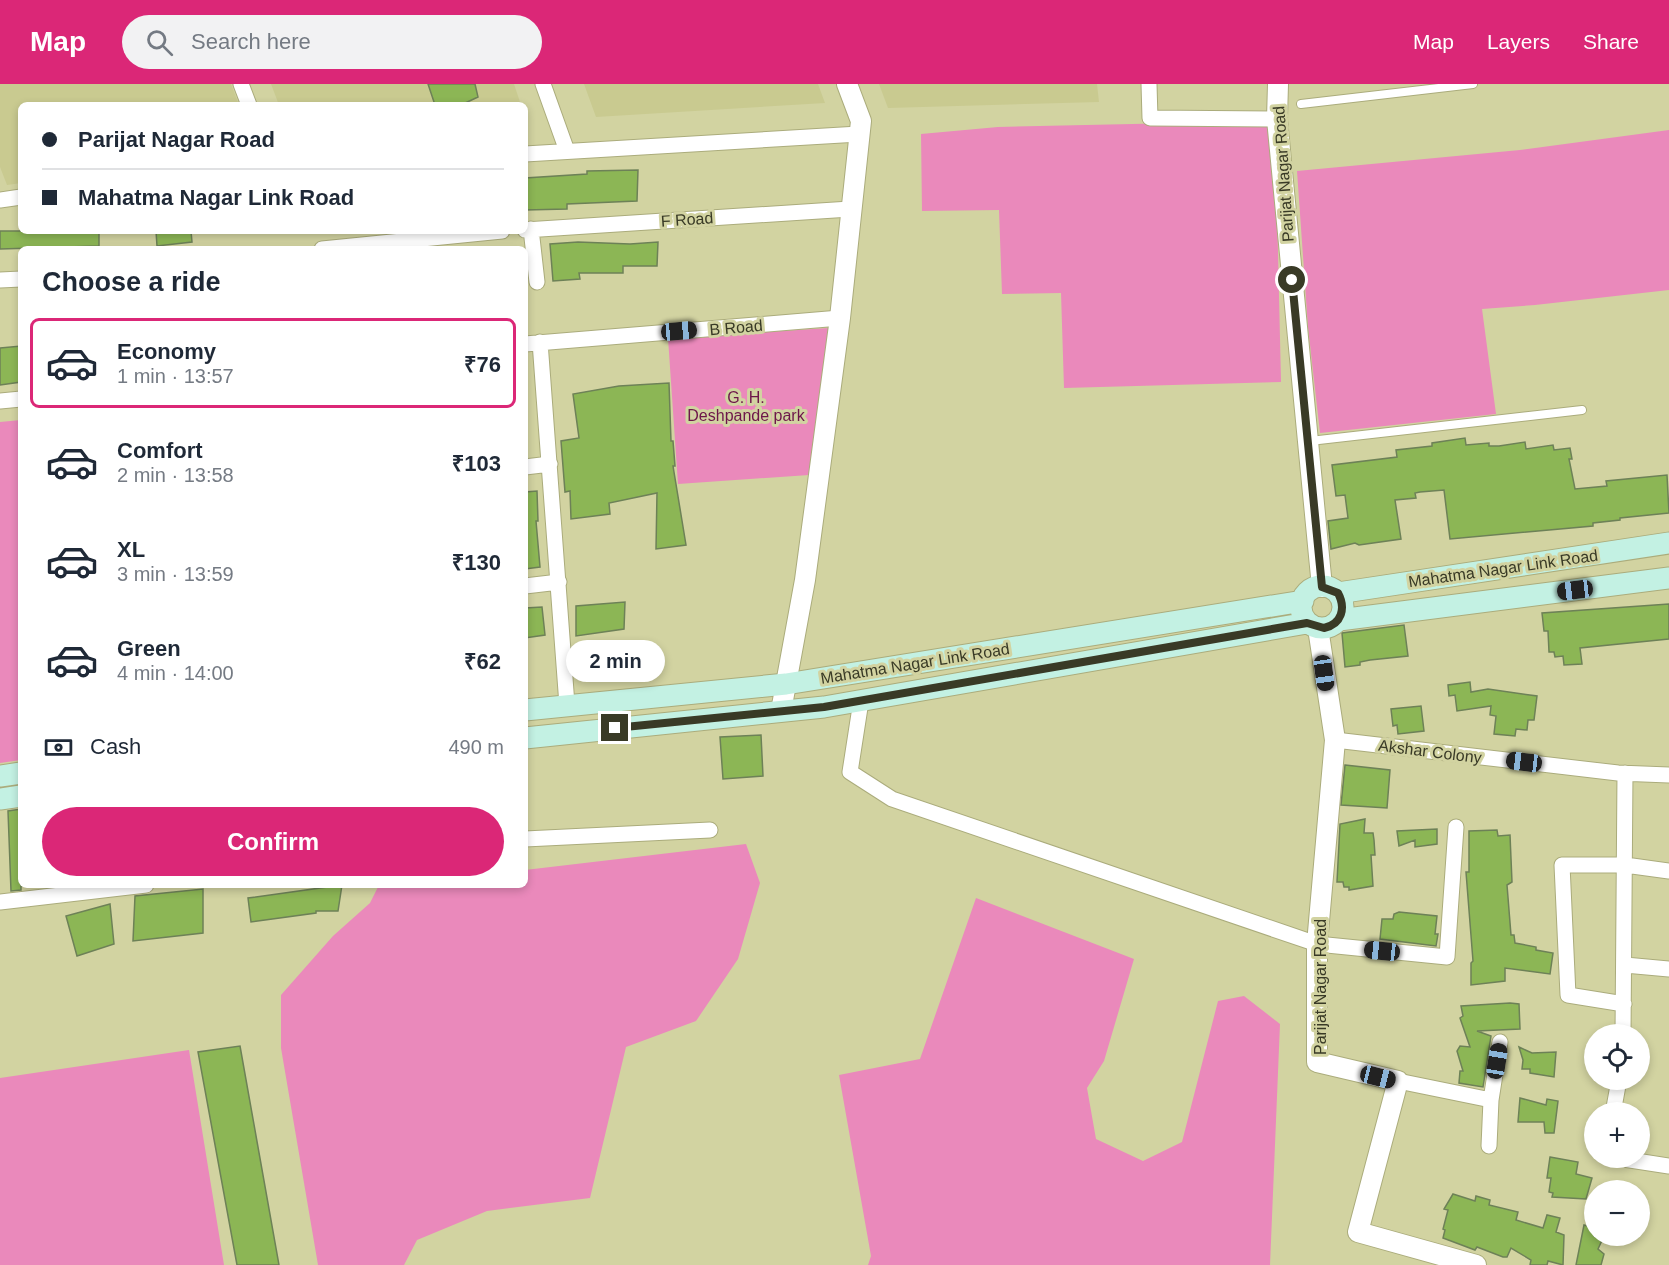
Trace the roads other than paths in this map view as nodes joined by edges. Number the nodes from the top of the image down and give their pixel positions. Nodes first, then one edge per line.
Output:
1 (241, 84) edge
2 (543, 84) edge
3 (846, 84) edge
4 (1149, 84) edge
5 (1278, 84) edge
6 (1473, 84) edge
7 (248, 102) edge
8 (1300, 104) dead end
9 (1277, 119) junction
10 (859, 134) junction
11 (567, 151) junction
12 (528, 154) edge
13 (18, 197) edge
14 (0, 200) edge
15 (850, 209) junction
16 (528, 229) edge
17 (472, 234) edge
18 (352, 246) edge
19 (18, 279) edge
20 (0, 280) edge
21 (537, 282) dead end
22 (840, 318) junction
23 (533, 343) edge
24 (18, 399) edge
25 (0, 401) edge
26 (1582, 410) dead end
27 (1307, 442) junction
28 (550, 464) junction
29 (528, 466) edge
30 (1669, 543) edge
31 (1669, 578) edge
32 (560, 582) junction
33 (528, 586) edge
34 (1330, 590) junction
35 (1303, 601) junction
36 (1339, 620) junction
37 (1313, 625) junction
38 (786, 684) junction
39 (861, 701) junction
40 (567, 705) junction
41 (528, 710) edge
42 (781, 711) junction
43 (528, 738) edge
44 (1335, 740) junction
45 (18, 773) edge
46 (1625, 773) junction
47 (1669, 775) edge
48 (0, 776) edge
49 (18, 796) edge
50 (0, 799) edge
51 (1456, 826) dead end
52 (710, 830) dead end
53 (528, 838) edge
54 (1625, 865) junction
55 (1669, 871) edge
56 (115, 888) edge
57 (1, 899) edge
58 (1317, 944) junction
59 (1625, 965) junction
60 (1669, 969) edge
61 (1624, 1004) junction
62 (1623, 1024) edge
63 (1500, 1042) dead end
64 (1398, 1082) junction
65 (1491, 1100) junction
66 (1489, 1146) dead end
67 (1650, 1163) edge
68 (1669, 1166) edge
69 (1476, 1265) edge

1 - 7 street
2 - 11 street
3 - 10 street
4 - 9 street
5 - 9 street, Parijat Nagar Road
6 - 8 lane
9 - 27 street, Parijat Nagar Road
10 - 11 street
10 - 15 street
11 - 12 street
13 - 14 street
15 - 16 street, F Road
15 - 22 street
16 - 21 street
17 - 18 street
19 - 20 street
22 - 23 street, B Road
22 - 38 street
23 - 28 street
24 - 25 street
26 - 27 lane
27 - 34 street, Parijat Nagar Road
28 - 29 street
28 - 32 street
30 - 34 main road, Mahatma Nagar Link Road
31 - 36 main road, Mahatma Nagar Link Road
32 - 33 street
32 - 40 street
34 - 35 main road
34 - 36 main road
35 - 37 main road
35 - 38 main road, Mahatma Nagar Link Road
36 - 37 main road
37 - 39 main road, Mahatma Nagar Link Road
37 - 44 street, Parijat Nagar Road
38 - 40 main road, Mahatma Nagar Link Road
38 - 42 street
39 - 42 main road, Mahatma Nagar Link Road
39 - 58 street
40 - 41 main road, Mahatma Nagar Link Road
42 - 43 main road, Mahatma Nagar Link Road
44 - 46 street, Akshar Colony
44 - 58 street, Parijat Nagar Road
45 - 48 main road
46 - 47 street, Akshar Colony
46 - 54 street
49 - 50 main road
51 - 58 street
52 - 53 street
54 - 55 street
54 - 59 street
54 - 61 street
56 - 57 street
58 - 64 street, Parijat Nagar Road
59 - 60 street
59 - 61 street
61 - 62 street
63 - 65 street
64 - 65 street
64 - 69 street
65 - 66 street
67 - 68 street

